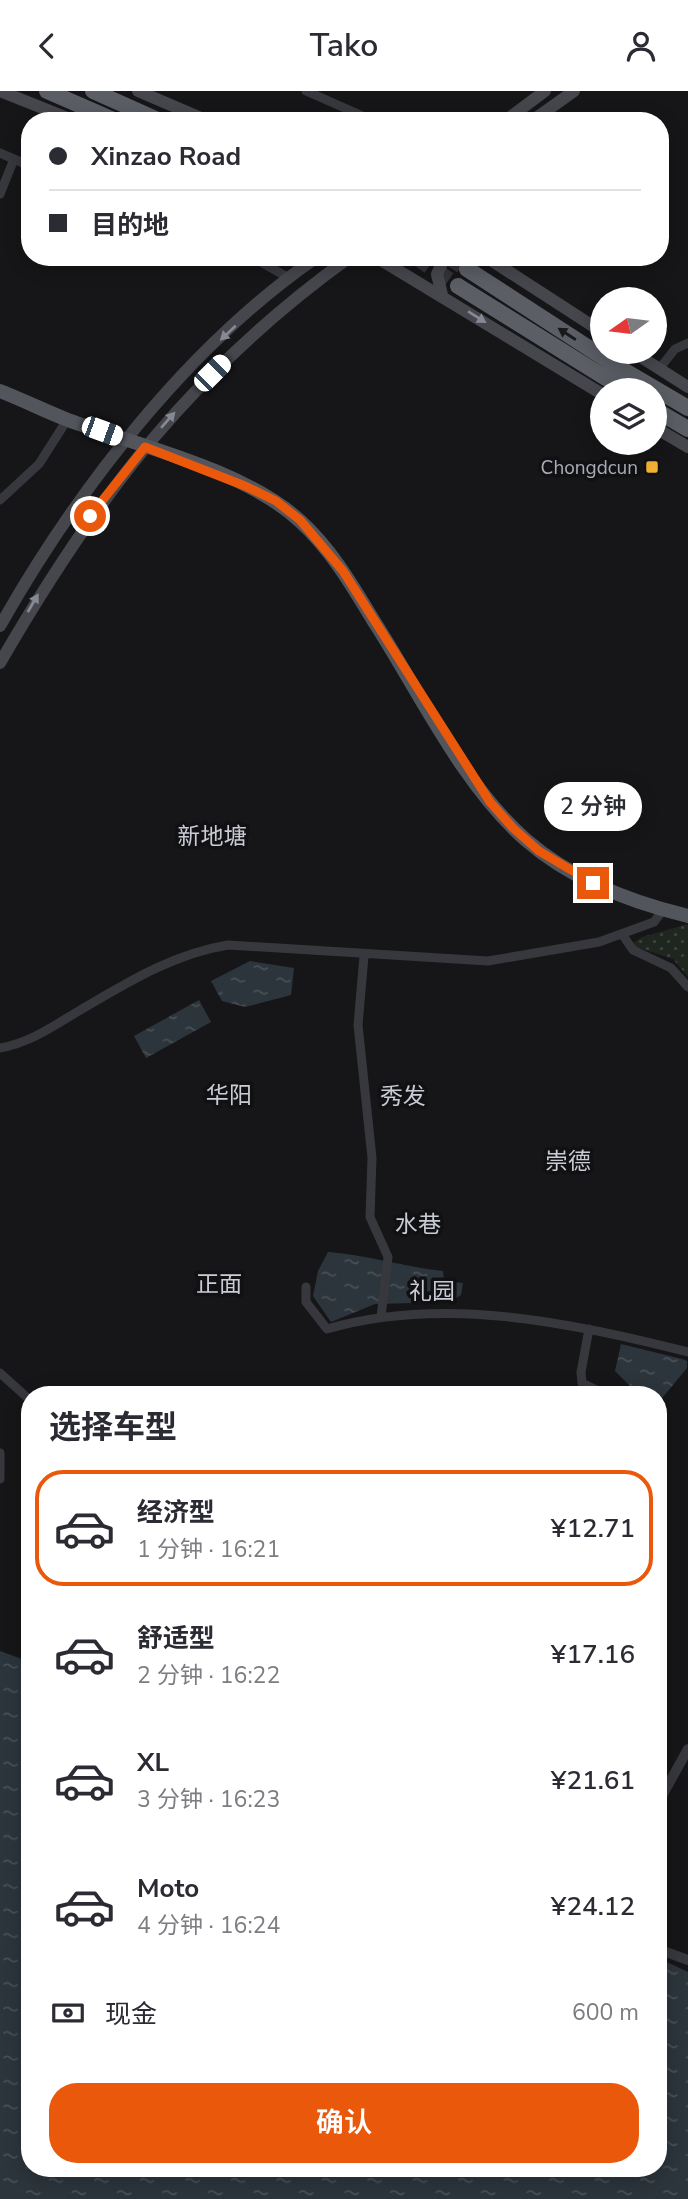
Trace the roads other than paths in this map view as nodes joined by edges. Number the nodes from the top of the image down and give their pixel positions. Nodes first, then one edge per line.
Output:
1 (0, 91) edge
2 (47, 91) edge
3 (93, 91) edge
4 (138, 91) edge
5 (306, 91) edge
6 (545, 91) edge
7 (574, 91) edge
8 (52, 112) edge
9 (95, 112) edge
10 (140, 112) edge
11 (187, 112) edge
12 (354, 112) edge
13 (517, 112) edge
14 (545, 112) edge
15 (0, 153) edge
16 (14, 159) junction
17 (21, 162) edge
18 (0, 194) edge
19 (268, 266) edge
20 (305, 266) edge
21 (338, 266) edge
22 (392, 266) edge
23 (441, 266) edge
24 (500, 266) edge
25 (467, 269) tunnel mouth
26 (289, 278) junction
27 (458, 286) tunnel mouth
28 (442, 295) junction
29 (260, 303) junction
30 (274, 314) junction
31 (590, 324) edge
32 (688, 343) edge
33 (651, 364) edge
34 (659, 369) junction
35 (606, 378) edge
36 (590, 387) edge
37 (688, 387) edge
38 (0, 391) edge
39 (688, 408) edge
40 (667, 417) edge
41 (67, 420) junction
42 (688, 429) edge
43 (667, 435) edge
44 (128, 440) junction
45 (145, 447) junction
46 (688, 447) edge
47 (0, 500) edge
48 (0, 627) edge
49 (0, 663) edge
50 (663, 910) junction
51 (688, 916) edge
52 (622, 934) junction
53 (364, 956) junction
54 (688, 987) edge
55 (0, 1048) edge
56 (306, 1287) dead end
57 (381, 1317) junction
58 (589, 1329) junction
59 (688, 1352) edge
60 (0, 1373) edge
61 (588, 1386) edge
62 (21, 1392) edge
63 (0, 1453) edge
64 (0, 1479) edge
65 (688, 1749) edge
66 (667, 1779) edge
67 (667, 1952) edge
68 (688, 1960) edge

1 - 8 main road
2 - 9 highway
3 - 10 highway
4 - 11 main road
5 - 12 street
6 - 13 main road
7 - 14 main road
15 - 16 street
16 - 17 street
16 - 18 street
19 - 26 street
20 - 26 main road
21 - 30 main road
22 - 28 main road
23 - 28 main road
24 - 31 main road
39 -> 25 highway
26 - 29 main road
27 - 35 highway
28 -> 36 main road
29 - 30 main road
29 -> 44 main road
45 -> 30 main road
32 - 34 street
33 - 34 main road
34 - 37 main road
38 - 41 main road
40 - 42 highway
41 - 44 main road
41 - 47 street
43 - 46 main road
44 - 45 main road
44 - 48 main road
49 -> 45 main road
45 - 50 main road
50 - 51 main road
50 - 52 street
52 - 53 street
52 - 54 street
53 - 55 street
53 - 57 street
56 - 57 street
57 - 58 street
58 - 59 street
58 - 61 street
60 - 62 street
63 - 64 street
65 - 66 street
67 - 68 street

